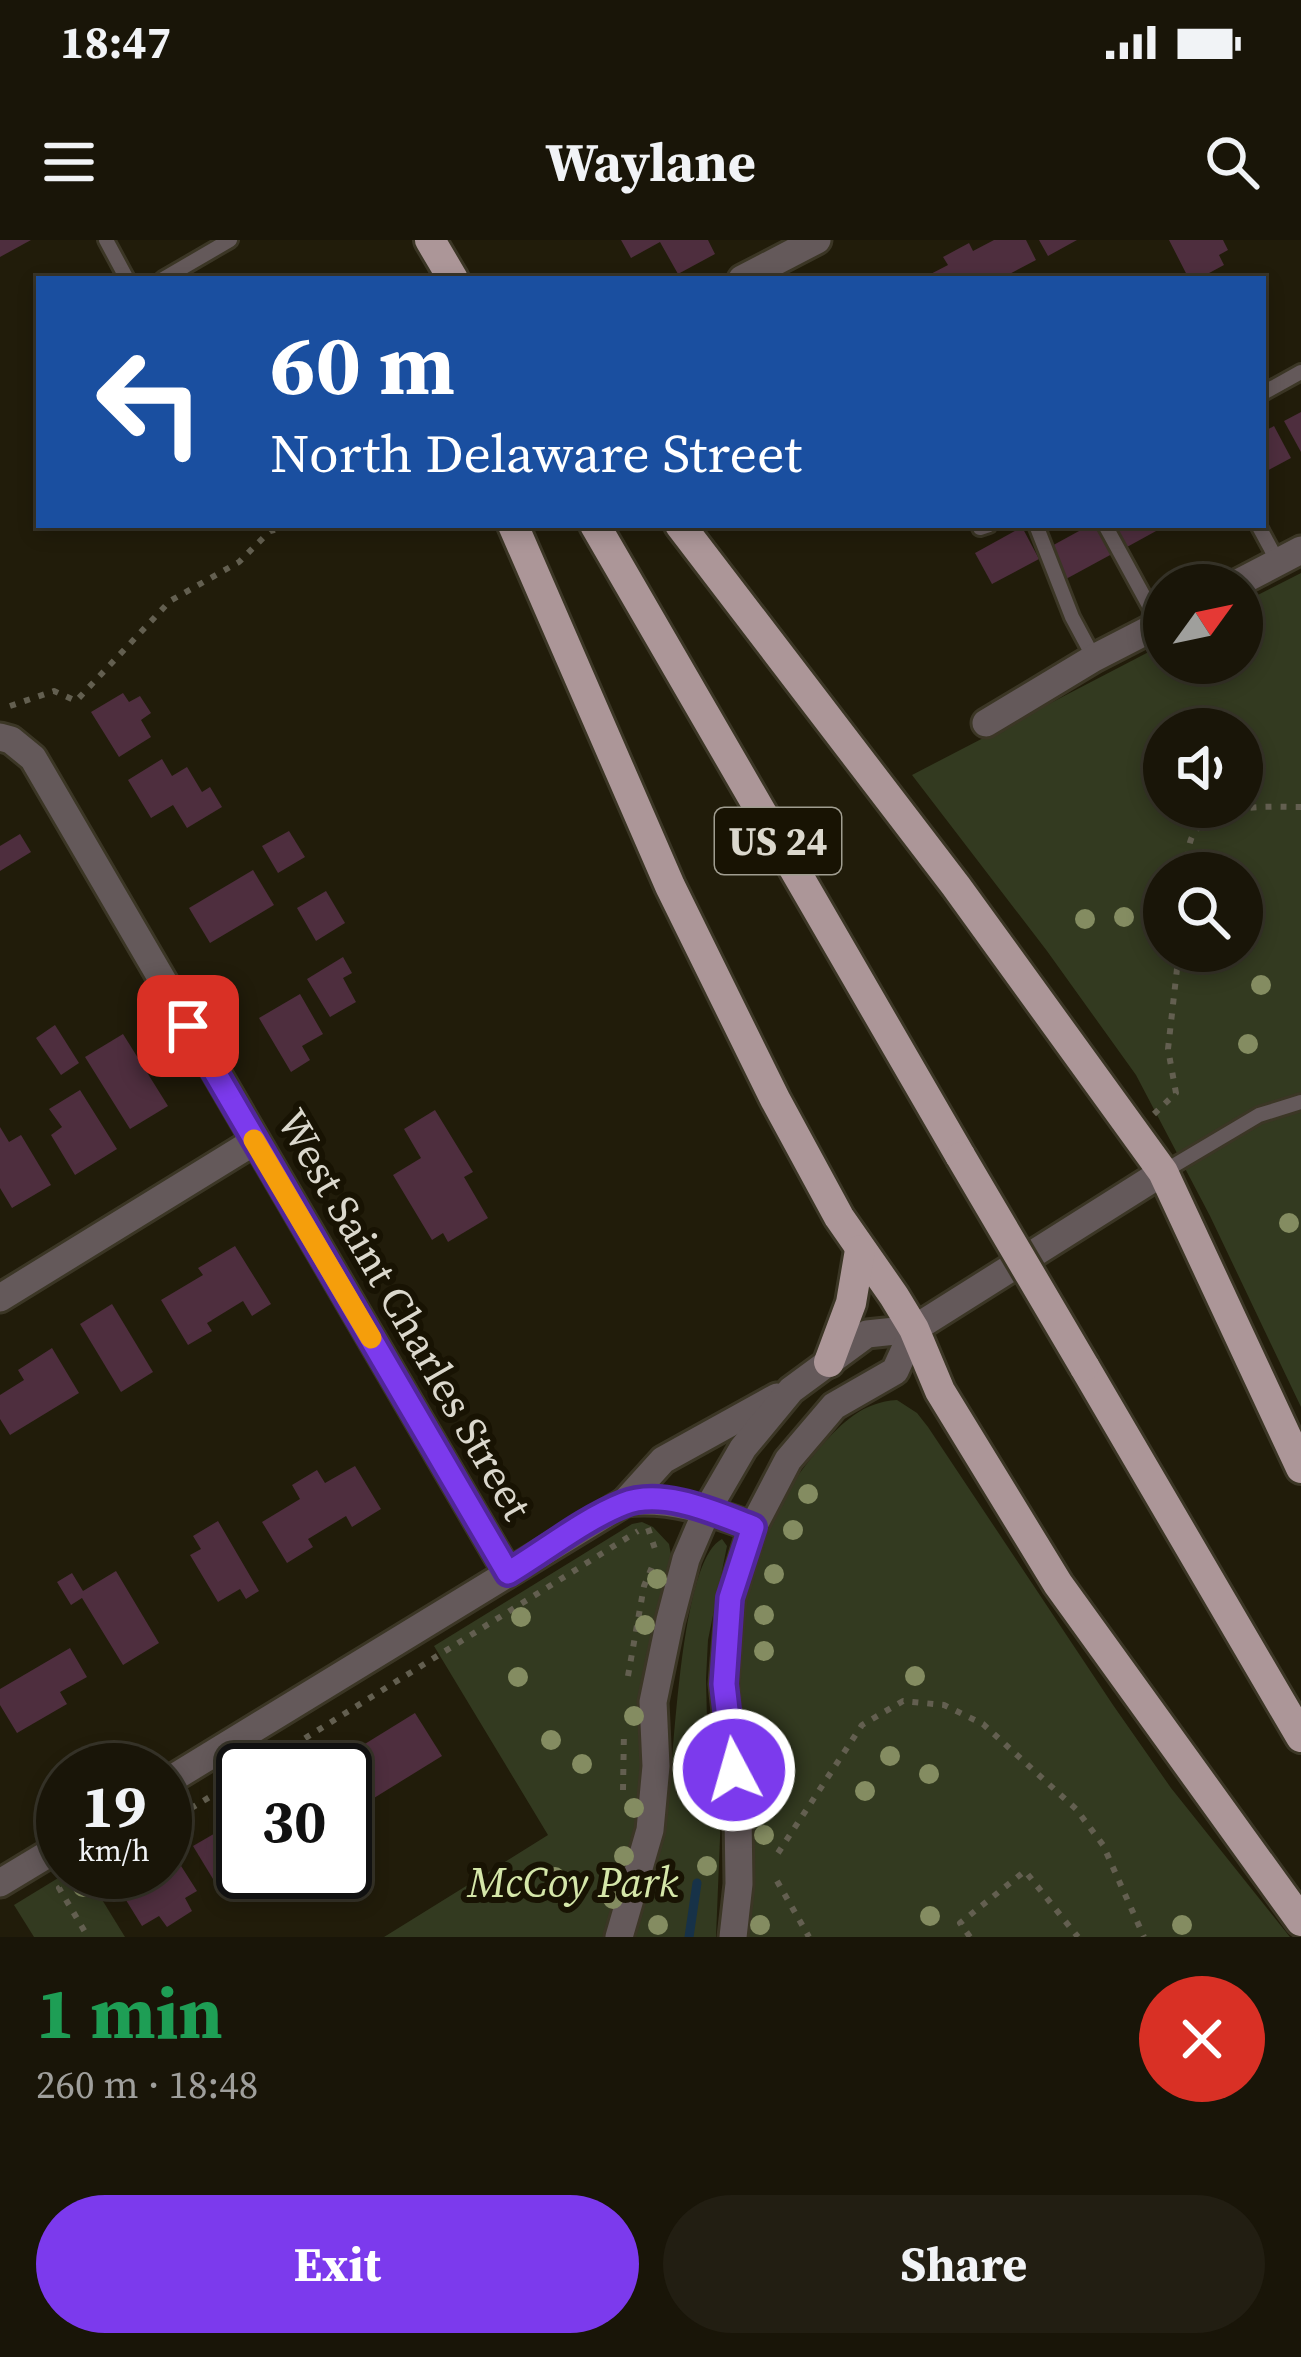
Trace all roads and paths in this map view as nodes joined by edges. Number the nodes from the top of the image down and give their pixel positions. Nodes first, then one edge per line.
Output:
1 (106, 240) edge
2 (230, 240) edge
3 (817, 240) edge
4 (125, 276) edge
5 (170, 276) edge
6 (748, 276) edge
7 (1301, 372) edge
8 (1266, 391) edge
9 (282, 528) edge
10 (514, 528) edge
11 (597, 528) edge
12 (682, 528) edge
13 (1037, 528) edge
14 (1107, 528) edge
15 (1261, 528) edge
16 (1290, 556) edge
17 (1263, 570) edge
18 (1143, 590) edge
19 (1143, 633) edge
20 (1094, 658) junction
21 (10, 706) dead end
22 (986, 723) dead end
23 (0, 737) edge
24 (1301, 807) edge
25 (1189, 852) edge
26 (1177, 972) edge
27 (1301, 1102) edge
28 (1154, 1114) dead end
29 (255, 1141) junction
30 (1163, 1172) junction
31 (860, 1250) junction
32 (0, 1298) edge
33 (914, 1329) junction
34 (829, 1362) junction
35 (791, 1390) junction
36 (1301, 1468) edge
37 (626, 1502) junction
38 (707, 1510) junction
39 (753, 1527) junction
40 (508, 1573) junction
41 (628, 1676) dead end
42 (625, 1723) dead end
43 (1301, 1737) edge
44 (297, 1743) edge
45 (192, 1766) edge
46 (623, 1800) dead end
47 (778, 1853) dead end
48 (36, 1861) edge
49 (777, 1881) dead end
50 (0, 1883) edge
51 (66, 1899) edge
52 (1301, 1921) edge
53 (88, 1937) edge
54 (619, 1937) edge
55 (733, 1937) edge
56 (809, 1937) edge
57 (970, 1937) edge
58 (1078, 1937) edge
59 (1144, 1937) edge

1 - 4 lane
2 - 5 lane
3 - 6 street
7 - 8 lane
9 - 21 path
10 - 31 main road
11 - 43 main road, US 24, bridge
12 - 30 main road
13 - 20 lane
14 - 18 lane
15 - 16 lane
16 - 17 street
19 - 20 street
20 - 22 street
23 - 29 street, West Saint Charles Street
24 - 25 path
26 - 28 path
27 - 30 lane
29 - 32 street
29 - 40 street, West Saint Charles Street
30 - 33 street
30 - 36 main road
31 - 33 main road
31 - 34 main road
33 - 34 street
33 - 39 street
33 - 52 main road
34 - 35 street
35 - 37 street
35 - 38 street
37 - 38 street
37 - 40 street
38 - 39 street
38 - 54 street
39 - 55 street
40 - 45 street
41 - 44 path
42 - 46 path
47 - 59 path
48 - 50 street
49 - 56 path
51 - 53 path
57 - 58 path

